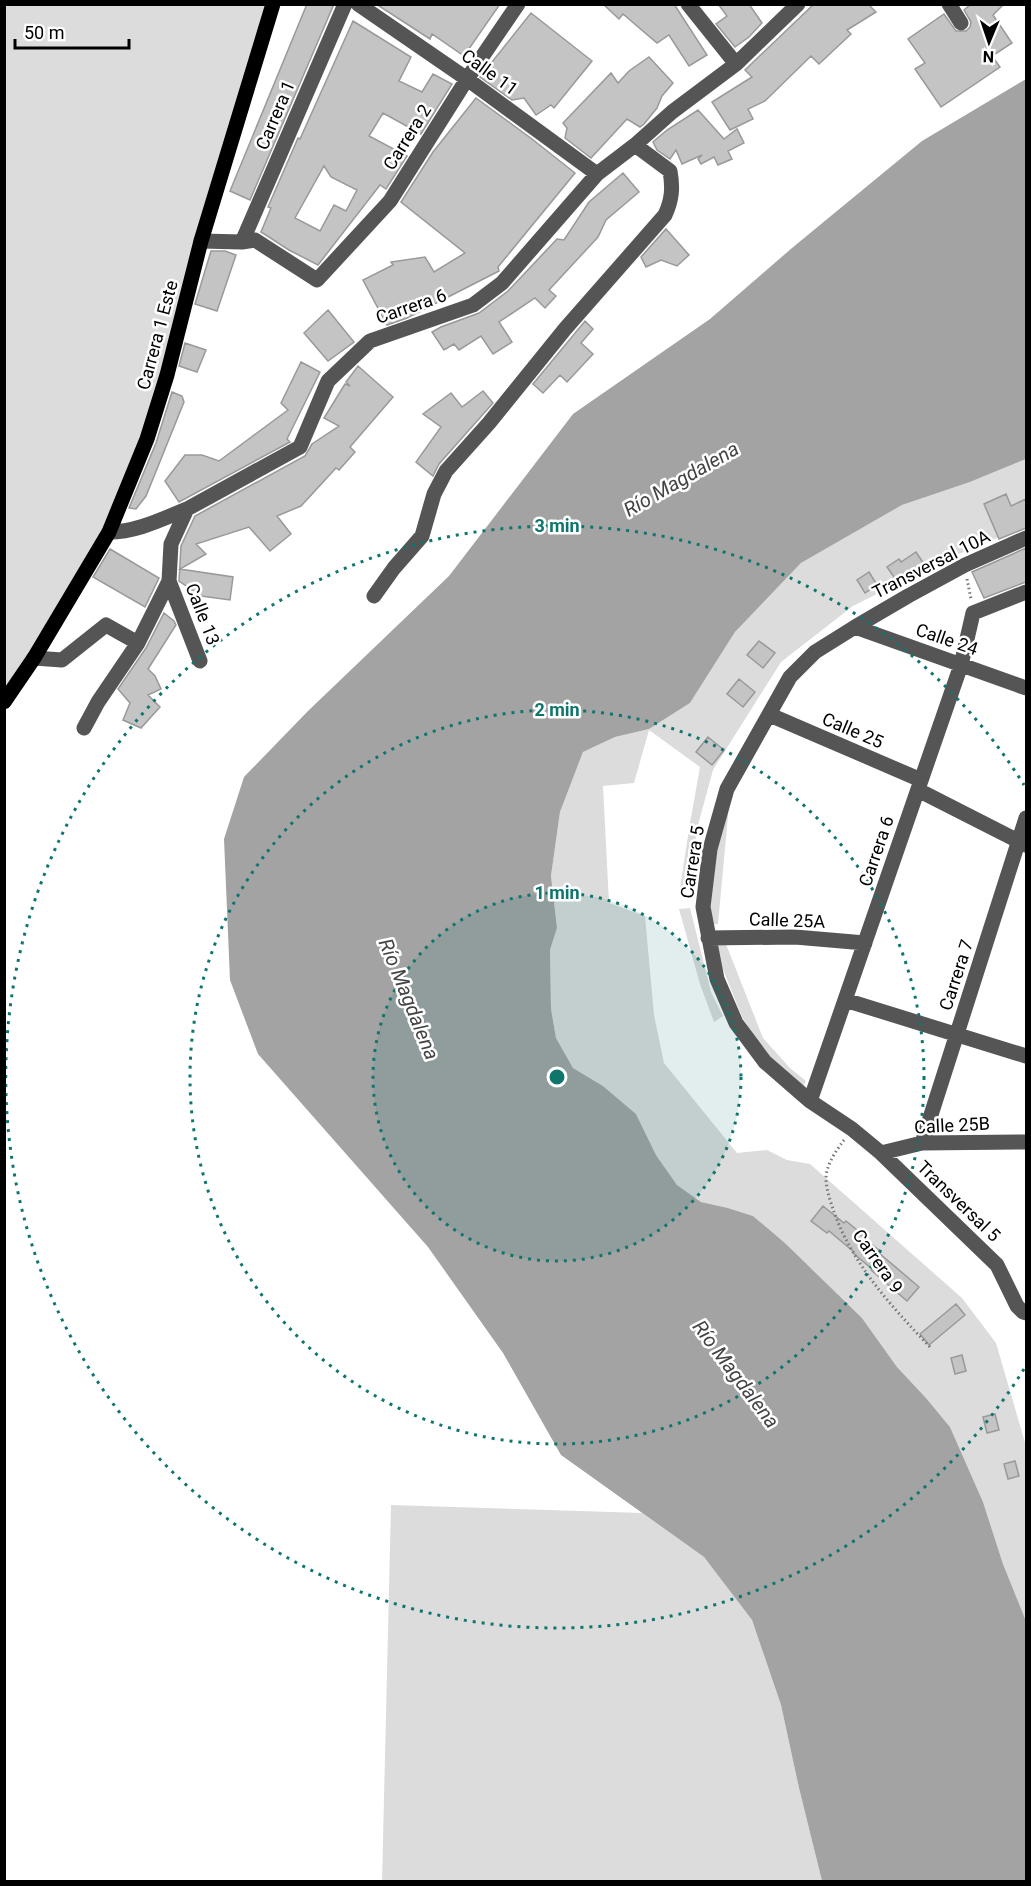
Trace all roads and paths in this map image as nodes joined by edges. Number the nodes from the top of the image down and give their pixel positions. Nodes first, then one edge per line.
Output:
1 (273, 4) edge
2 (345, 4) edge
3 (358, 4) edge
4 (518, 4) edge
5 (688, 4) edge
6 (798, 4) edge
7 (949, 4) edge
8 (961, 23) dead end
9 (736, 64) junction
10 (467, 79) junction
11 (634, 145) junction
12 (597, 174) junction
13 (201, 242) junction
14 (242, 242) junction
15 (187, 509) junction
16 (109, 532) junction
17 (1026, 538) edge
18 (965, 565) junction
19 (169, 581) junction
20 (1026, 592) edge
21 (374, 596) dead end
22 (973, 613) junction
23 (855, 627) junction
24 (138, 643) junction
25 (34, 658) junction
26 (200, 661) dead end
27 (961, 664) junction
28 (1026, 688) edge
29 (4, 702) edge
30 (770, 716) junction
31 (84, 728) dead end
32 (919, 785) junction
33 (1026, 818) edge
34 (1023, 844) edge
35 (708, 938) junction
36 (865, 943) junction
37 (845, 1000) junction
38 (958, 1034) junction
39 (1026, 1056) edge
40 (810, 1101) junction
41 (852, 1129) junction
42 (1026, 1142) edge
43 (922, 1143) junction
44 (881, 1153) junction
45 (1025, 1313) edge
46 (930, 1347) dead end

1 - 13 main road, Carrera 1 Este
2 - 14 street, Carrera 1
3 - 10 street, Calle 11
4 - 10 street, Carrera 2
5 - 9 street
6 - 9 street, Carrera 6
7 - 8 street
9 - 11 street, Carrera 6
10 - 12 street, Calle 11
10 - 14 street, Carrera 2
11 - 12 street, Carrera 6
11 - 21 street
12 - 15 street, Carrera 6
13 - 14 street
13 - 16 main road, Carrera 1 Este
15 - 16 street, Carrera 6
15 - 19 street
16 - 25 main road, Carrera 1 Este
17 - 18 street, Transversal 10A
18 - 22 path
18 - 23 street, Transversal 10A
19 - 24 street
19 - 26 street, Calle 13
20 - 22 street
22 - 27 street, Carrera 6
23 - 27 street, Calle 24
23 - 30 street, Carrera 5
24 - 25 street
24 - 31 street
25 - 29 main road, Carrera 1 Este
27 - 28 street, Calle 24
27 - 32 street, Carrera 6
30 - 32 street, Calle 25
30 - 35 street, Carrera 5
32 - 34 street, Calle 25
32 - 36 street, Carrera 6
33 - 34 street, Carrera 7
34 - 38 street, Carrera 7
35 - 36 street, Calle 25A
35 - 40 street, Carrera 5
36 - 37 street, Carrera 6
37 - 38 street
37 - 40 street, Carrera 6
38 - 39 street
38 - 43 street, Carrera 7
40 - 41 street, Carrera 5
41 - 44 street, Carrera 5
41 - 46 path, Carrera 9
42 - 43 street, Calle 25B
43 - 44 street, Calle 25B
44 - 45 street, Transversal 5

